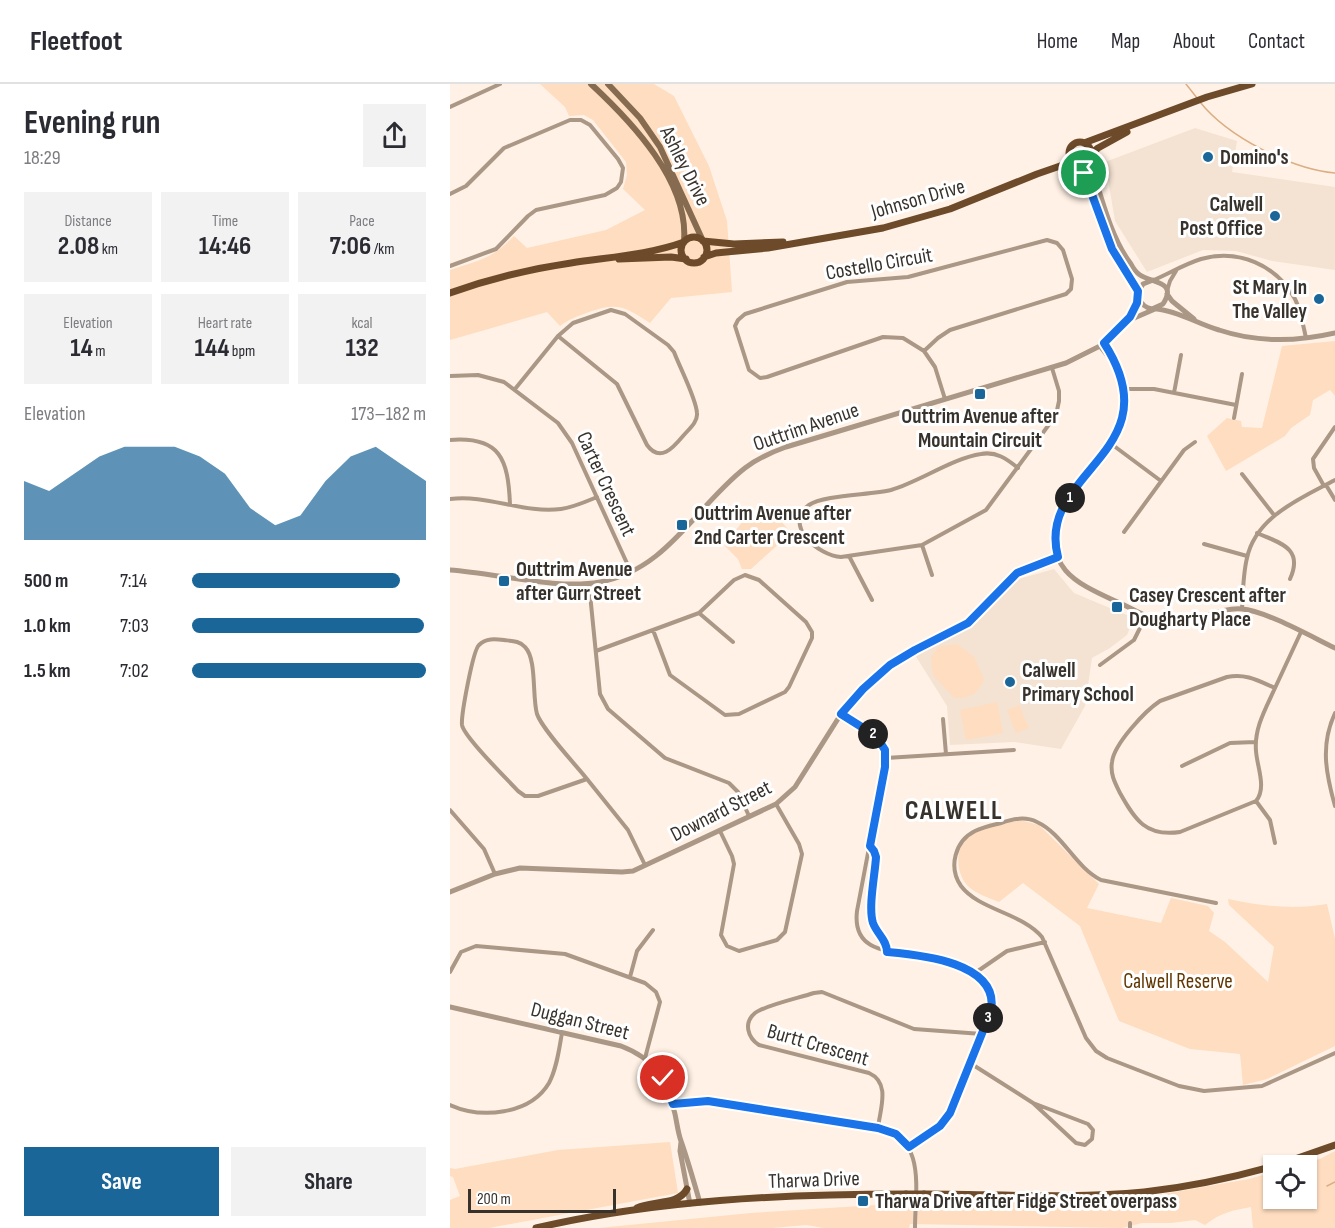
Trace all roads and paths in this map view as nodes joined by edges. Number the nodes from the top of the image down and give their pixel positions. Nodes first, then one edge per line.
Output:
1 (500, 84) edge
2 (591, 84) edge
3 (608, 84) edge
4 (1252, 84) edge
5 (450, 107) edge
6 (1157, 116) junction
7 (1084, 142) junction
8 (1069, 150) junction
9 (1091, 156) junction
10 (1076, 164) junction
11 (1037, 174) junction
12 (450, 194) edge
13 (703, 241) junction
14 (684, 242) junction
15 (803, 242) junction
16 (704, 256) junction
17 (601, 259) junction
18 (686, 259) junction
19 (450, 266) edge
20 (1177, 270) junction
21 (1154, 280) junction
22 (450, 293) edge
23 (1138, 293) junction
24 (1167, 293) junction
25 (1155, 309) junction
26 (1197, 321) junction
27 (1125, 324) junction
28 (1335, 333) edge
29 (558, 336) junction
30 (1306, 339) junction
31 (1102, 345) junction
32 (924, 351) junction
33 (1181, 355) dead end
34 (1052, 368) junction
35 (1242, 374) dead end
36 (450, 376) edge
37 (515, 389) junction
38 (1125, 389) junction
39 (1174, 393) junction
40 (945, 400) junction
41 (1236, 405) junction
42 (1234, 418) dead end
43 (1335, 427) edge
44 (450, 440) edge
45 (1195, 442) dead end
46 (1110, 443) junction
47 (1018, 468) junction
48 (1242, 474) dead end
49 (1335, 480) edge
50 (1161, 481) junction
51 (1325, 485) junction
52 (597, 497) junction
53 (450, 500) edge
54 (1335, 501) edge
55 (510, 504) junction
56 (1274, 515) junction
57 (790, 519) dead end
58 (800, 520) junction
59 (1124, 532) dead end
60 (1257, 533) junction
61 (1204, 544) dead end
62 (922, 545) junction
63 (849, 556) junction
64 (1247, 556) junction
65 (1058, 557) junction
66 (450, 570) edge
67 (631, 572) junction
68 (932, 575) dead end
69 (1290, 579) dead end
70 (589, 584) junction
71 (872, 600) dead end
72 (1242, 609) junction
73 (699, 613) junction
74 (1146, 615) junction
75 (653, 630) junction
76 (1301, 632) junction
77 (733, 642) dead end
78 (1335, 648) edge
79 (596, 651) junction
80 (1100, 665) dead end
81 (1275, 688) junction
82 (1335, 713) edge
83 (841, 714) junction
84 (943, 719) dead end
85 (1333, 721) edge
86 (1255, 742) junction
87 (1014, 750) dead end
88 (946, 754) junction
89 (886, 758) junction
90 (1182, 766) dead end
91 (587, 779) junction
92 (1334, 796) edge
93 (1256, 801) junction
94 (776, 804) junction
95 (1335, 806) edge
96 (450, 810) edge
97 (452, 816) edge
98 (750, 817) junction
99 (720, 831) junction
100 (1275, 843) dead end
101 (870, 846) junction
102 (646, 866) junction
103 (495, 874) junction
104 (450, 892) edge
105 (1216, 903) dead end
106 (653, 930) dead end
107 (1045, 942) junction
108 (887, 952) junction
109 (450, 972) edge
110 (975, 974) junction
111 (630, 977) junction
112 (450, 1007) edge
113 (562, 1033) junction
114 (982, 1034) junction
115 (1335, 1053) edge
116 (645, 1058) junction
117 (970, 1063) junction
118 (1033, 1103) junction
119 (673, 1104) junction
120 (450, 1106) edge
121 (878, 1128) junction
122 (681, 1142) junction
123 (1335, 1145) edge
124 (909, 1147) junction
125 (1306, 1155) edge
126 (1263, 1169) edge
127 (687, 1189) junction
128 (700, 1203) junction
129 (690, 1204) junction
130 (629, 1212) junction
131 (536, 1228) edge
132 (915, 1228) edge

1 - 5 street
2 - 14 main road, Ashley Drive
3 - 13 main road, Ashley Drive
4 - 6 main road
6 - 7 main road
6 - 9 main road
7 - 8 main road
7 - 9 main road
8 - 10 main road
8 - 11 main road, Johnson Drive
9 - 10 main road
9 - 21 street
10 - 11 main road, Johnson Drive
10 - 23 street
11 - 15 main road, Johnson Drive
12 - 19 street
13 - 14 main road
13 - 15 main road, Johnson Drive
13 - 16 main road
14 - 17 main road
14 - 18 main road
15 - 16 main road, Johnson Drive
16 - 18 main road
17 - 18 main road
17 - 22 main road
20 - 21 street
20 - 24 street
20 - 30 street
21 - 23 street
21 - 24 street
23 - 25 street
23 - 27 street, Outtrim Avenue
24 - 25 street
24 - 26 street
25 - 26 street
25 - 27 street, Outtrim Avenue
26 - 30 street
27 - 31 street, Outtrim Avenue
28 - 30 street
29 - 29 street
29 - 37 street
31 - 34 street, Outtrim Avenue
31 - 38 street
32 - 32 street, Costello Circuit
32 - 40 street
33 - 39 street
34 - 40 street, Outtrim Avenue
34 - 47 street
35 - 41 street
36 - 37 street, Carter Crescent
37 - 52 street, Carter Crescent
38 - 39 street
38 - 46 street
39 - 41 street
40 - 67 street, Outtrim Avenue
41 - 42 street
43 - 51 street
44 - 55 street
45 - 50 street
46 - 50 street
46 - 65 street
47 - 58 street
47 - 62 street
48 - 56 street
49 - 51 street
50 - 59 street
51 - 54 street
51 - 56 street
52 - 55 street
52 - 67 street, Carter Crescent
53 - 55 street
56 - 60 street
57 - 58 street
58 - 63 street
60 - 64 street
60 - 69 street
61 - 64 street
62 - 63 street
62 - 68 street
63 - 71 street
64 - 72 street
65 - 74 street
65 - 83 street, Downard Street
66 - 70 street, Outtrim Avenue
67 - 70 street, Outtrim Avenue
70 - 79 street
72 - 74 street
72 - 76 street
73 - 75 street
73 - 75 street
73 - 77 street
74 - 80 street
75 - 79 street
76 - 78 street
76 - 81 street
79 - 98 street
81 - 86 street
81 - 93 street
82 - 85 street
83 - 89 street
83 - 94 street, Downard Street
84 - 88 street
85 - 92 street
86 - 90 street
86 - 93 street
87 - 88 street
88 - 89 street
89 - 101 street
91 - 91 street
91 - 102 street
92 - 95 street
93 - 100 street
94 - 98 street, Downard Street
94 - 99 street
96 - 97 street
97 - 103 street
98 - 99 street, Downard Street
99 - 102 street, Downard Street
101 - 108 street
101 - 108 street
102 - 103 street, Downard Street
103 - 104 street, Downard Street
105 - 107 street
106 - 111 street
107 - 110 street
107 - 115 street
108 - 110 street
109 - 111 street
110 - 114 street
111 - 116 street
112 - 113 street, Duggan Street
113 - 116 street, Duggan Street
113 - 120 street
114 - 117 street
114 - 121 street, Burtt Crescent
116 - 119 street, Duggan Street
117 - 118 street
117 - 124 street
118 - 118 street
119 - 121 street
119 - 122 street, Duggan Street
121 - 124 street
122 - 127 street, Duggan Street
122 - 128 street, Duggan Street
123 - 125 main road, Tharwa Drive
124 - 132 street
126 - 128 main road, Tharwa Drive, bridge
127 - 129 street, Duggan Street
127 - 130 main road
128 - 129 main road, Tharwa Drive
129 - 130 main road, Tharwa Drive
130 - 131 main road, Tharwa Drive

